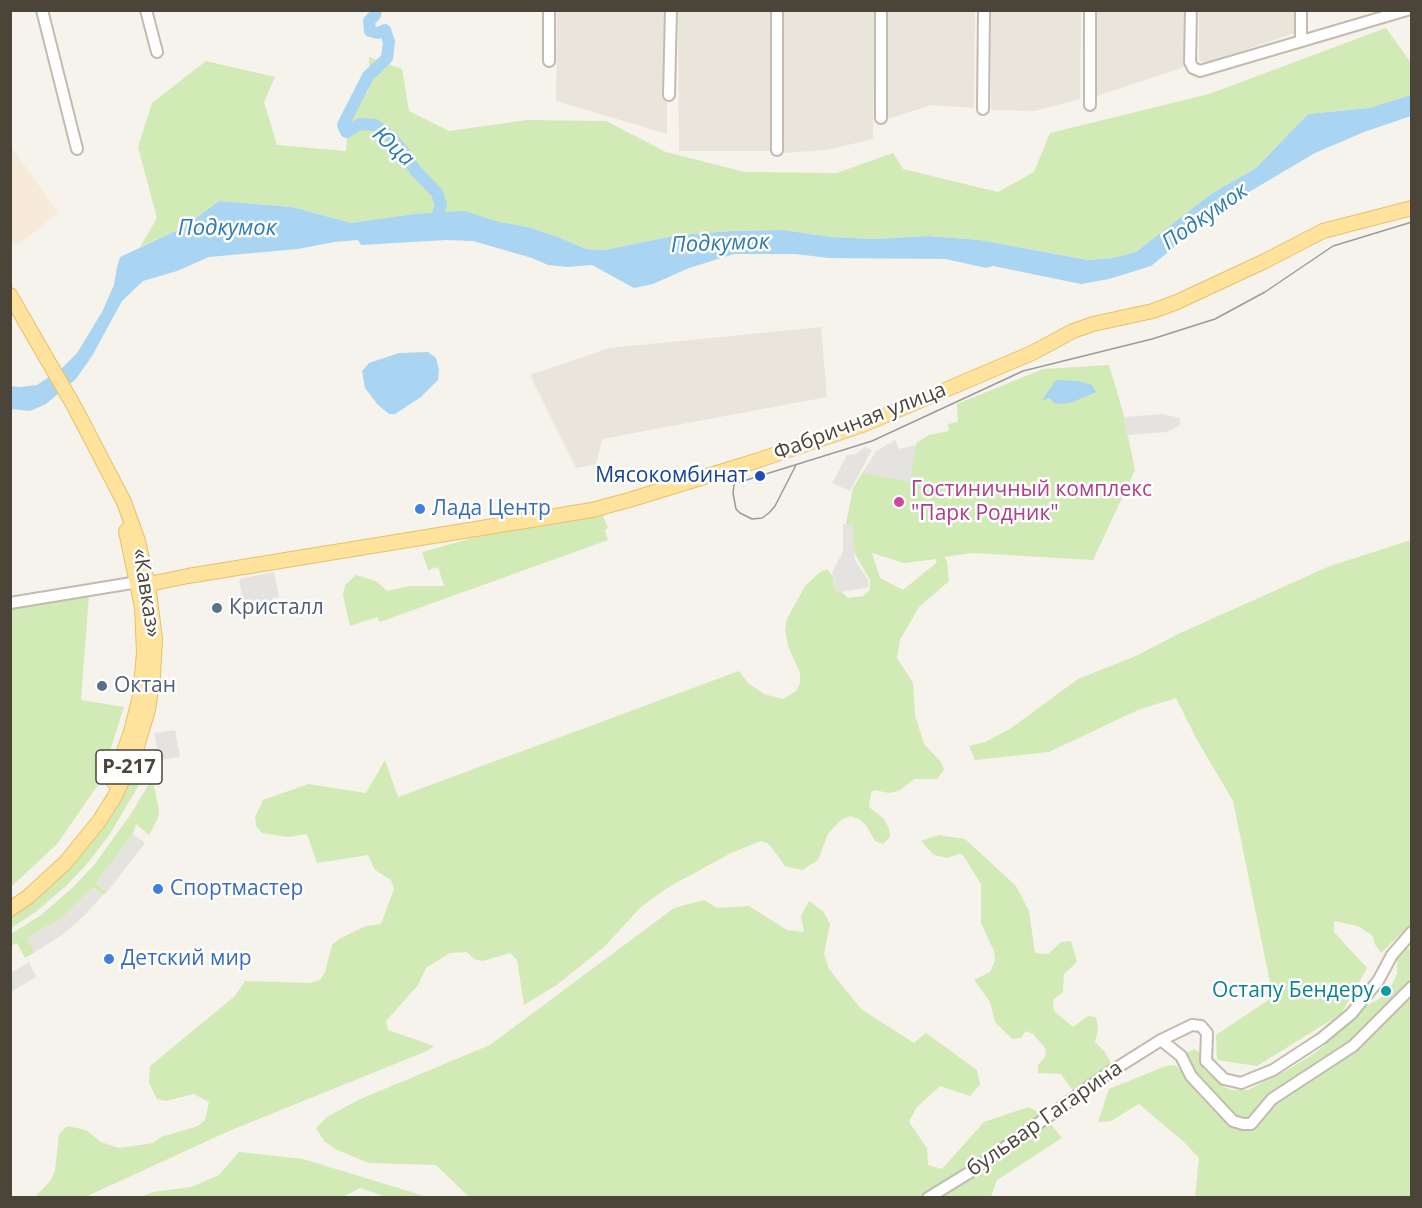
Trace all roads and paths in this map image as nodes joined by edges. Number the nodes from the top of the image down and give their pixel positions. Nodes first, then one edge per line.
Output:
1 (42, 10) edge
2 (146, 10) edge
3 (549, 10) edge
4 (670, 10) edge
5 (777, 10) edge
6 (881, 10) edge
7 (984, 10) edge
8 (1090, 10) edge
9 (1191, 10) edge
10 (1301, 10) edge
11 (1402, 11) edge
12 (1301, 40) junction
13 (157, 52) dead end
14 (549, 61) dead end
15 (669, 95) dead end
16 (1090, 105) dead end
17 (983, 109) dead end
18 (880, 118) dead end
19 (77, 149) dead end
20 (777, 150) dead end
21 (1412, 208) edge
22 (10, 295) edge
23 (10, 309) edge
24 (43, 357) junction
25 (71, 407) junction
26 (108, 486) junction
27 (137, 554) junction
28 (146, 583) junction
29 (10, 603) edge
30 (142, 608) junction
31 (150, 701) junction
32 (10, 899) edge
33 (10, 909) edge
34 (1412, 932) edge
35 (1412, 987) edge
36 (1161, 1040) junction
37 (928, 1197) edge

1 - 19 street
2 - 13 street
3 - 14 street
4 - 15 street
5 - 20 street
6 - 18 street
7 - 17 street
8 - 16 street
9 - 12 street
10 - 12 street
11 - 12 street
21 - 28 main road, Фабричная улица
22 - 24 main road, «Кавказ» / Р-217
23 - 24 main road, «Кавказ» / Р-217
24 - 25 main road, «Кавказ» / Р-217
25 - 26 main road, «Кавказ» / Р-217
25 - 27 main road, «Кавказ» / Р-217
26 - 27 main road, «Кавказ» / Р-217
26 - 28 main road
27 - 28 main road, «Кавказ» / Р-217
27 - 28 main road
27 - 28 street
28 - 29 street
28 - 30 main road, «Кавказ» / Р-217
28 - 30 street
28 - 31 main road, «Кавказ» / Р-217
28 - 31 main road
30 - 32 main road, «Кавказ» / Р-217
31 - 33 main road, «Кавказ» / Р-217
34 - 36 street, бульвар Гагарина
35 - 36 street
36 - 37 street, бульвар Гагарина

